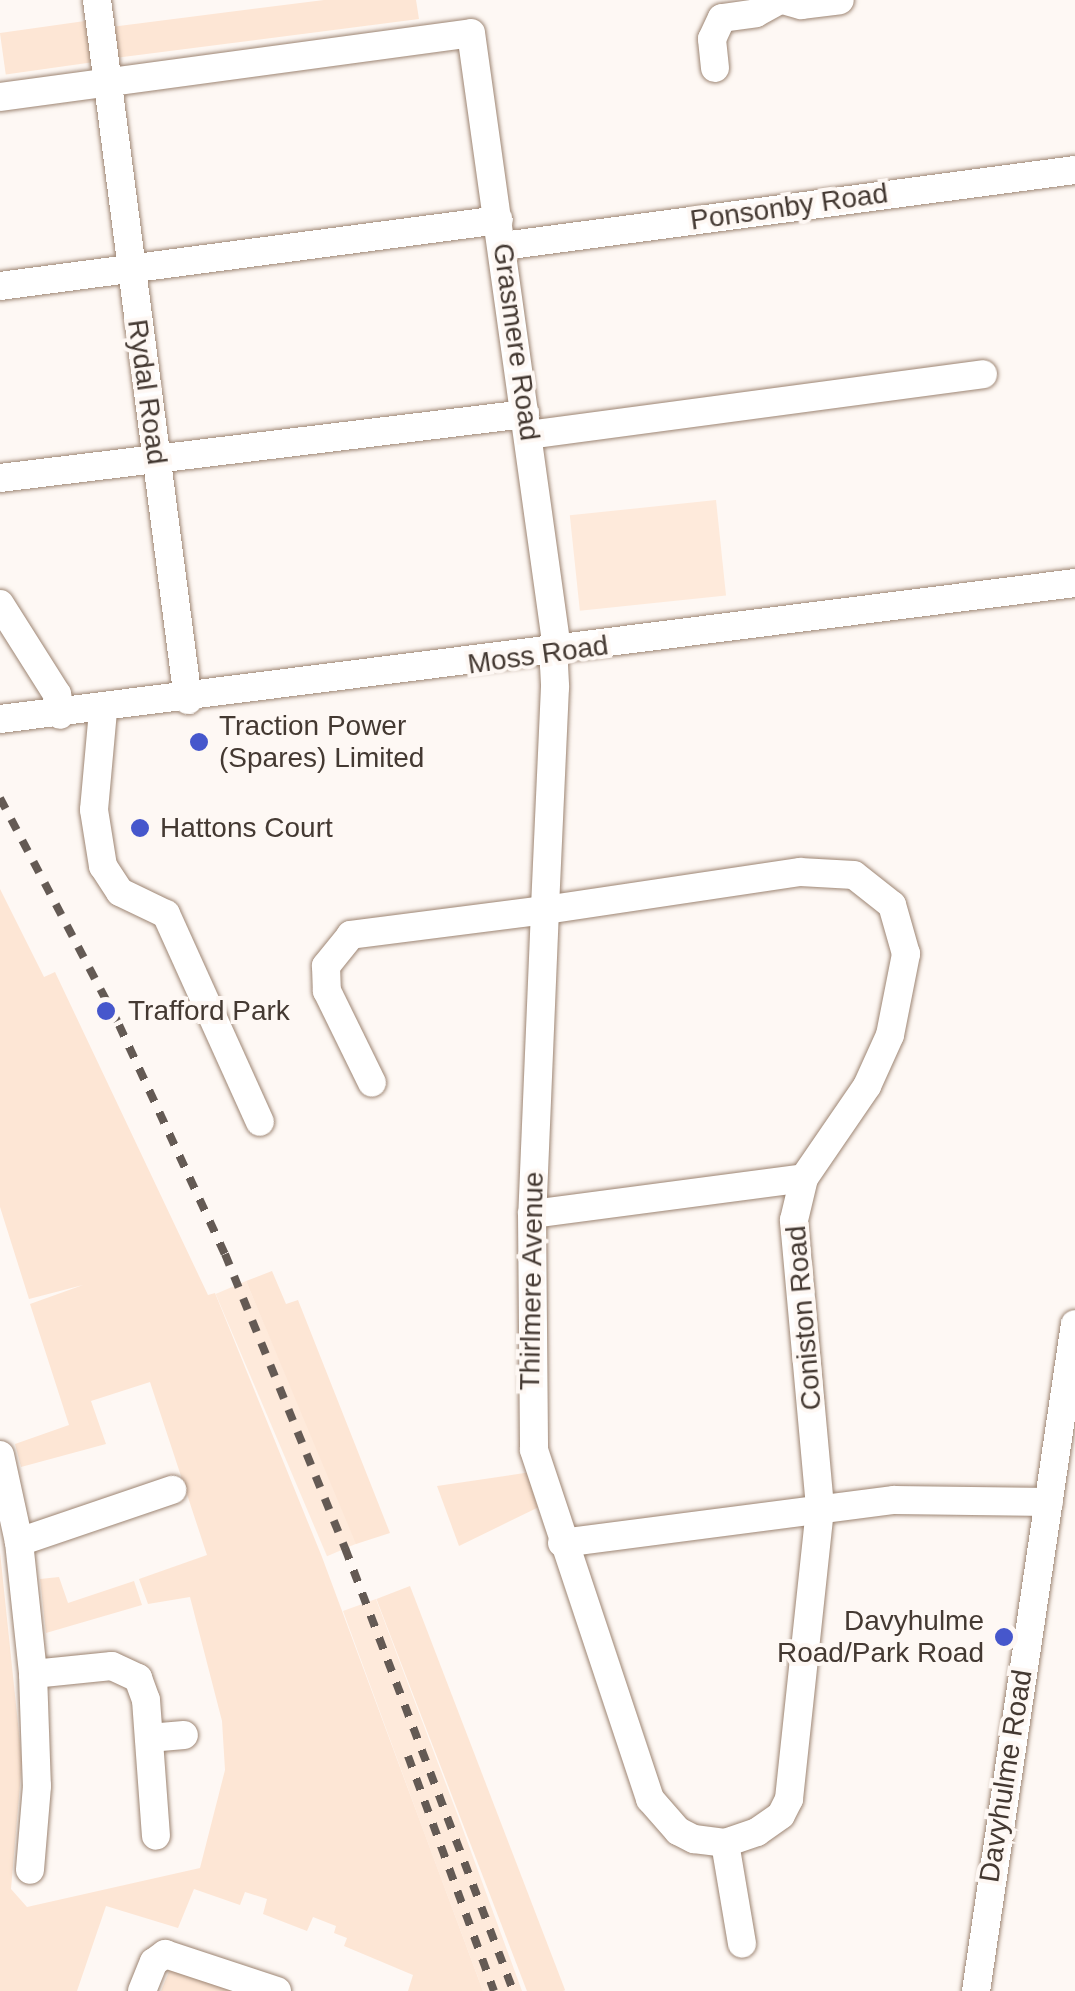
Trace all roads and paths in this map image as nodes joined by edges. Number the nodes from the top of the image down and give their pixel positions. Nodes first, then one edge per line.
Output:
1 (97, 0) edge
2 (781, 0) edge
3 (840, 0) edge
4 (715, 68) dead end
5 (106, 83) junction
6 (0, 97) edge
7 (1075, 170) edge
8 (501, 233) junction
9 (130, 269) junction
10 (0, 286) edge
11 (983, 374) dead end
12 (527, 424) junction
13 (156, 460) junction
14 (0, 478) edge
15 (1075, 583) edge
16 (0, 604) edge
17 (555, 652) junction
18 (188, 700) junction
19 (104, 711) junction
20 (60, 715) junction
21 (0, 719) edge
22 (545, 910) junction
23 (372, 1083) dead end
24 (260, 1122) dead end
25 (804, 1178) junction
26 (532, 1214) junction
27 (1075, 1324) edge
28 (0, 1455) edge
29 (172, 1490) dead end
30 (1049, 1502) junction
31 (820, 1507) junction
32 (19, 1542) junction
33 (562, 1543) junction
34 (34, 1674) junction
35 (184, 1734) dead end
36 (149, 1738) junction
37 (156, 1836) dead end
38 (725, 1843) junction
39 (30, 1870) dead end
40 (742, 1944) dead end
41 (974, 1988) edge
42 (142, 1991) edge
43 (277, 1991) edge

1 - 5 street, Rydal Road
2 - 3 street
2 - 4 street
5 - 6 street
5 - 8 street, Grasmere Road
5 - 9 street, Rydal Road
7 - 8 street, Ponsonby Road
8 - 9 street, Ponsonby Road
8 - 12 street, Grasmere Road
9 - 10 street, Ponsonby Road
9 - 13 street, Rydal Road
11 - 12 street
12 - 13 street
12 - 17 street, Grasmere Road
13 - 14 street
13 - 18 street, Rydal Road
15 - 17 street, Moss Road
16 - 20 street
17 - 18 street, Moss Road
17 - 22 street, Thirlmere Avenue
18 - 19 street, Moss Road
19 - 20 street, Moss Road
19 - 24 street
20 - 21 street, Moss Road
22 - 23 street, Coniston Road
22 - 25 street, Coniston Road
22 - 26 street, Thirlmere Avenue
25 - 26 street
25 - 31 street, Coniston Road
26 - 33 street, Thirlmere Avenue
27 - 30 street, Davyhulme Road
28 - 32 street
29 - 32 street
30 - 31 street
30 - 41 street, Davyhulme Road
31 - 33 street
31 - 38 street, Coniston Road
32 - 34 street
33 - 38 street, Thirlmere Avenue
34 - 36 street
34 - 39 street
35 - 36 street
36 - 37 street
38 - 40 street
42 - 43 street

